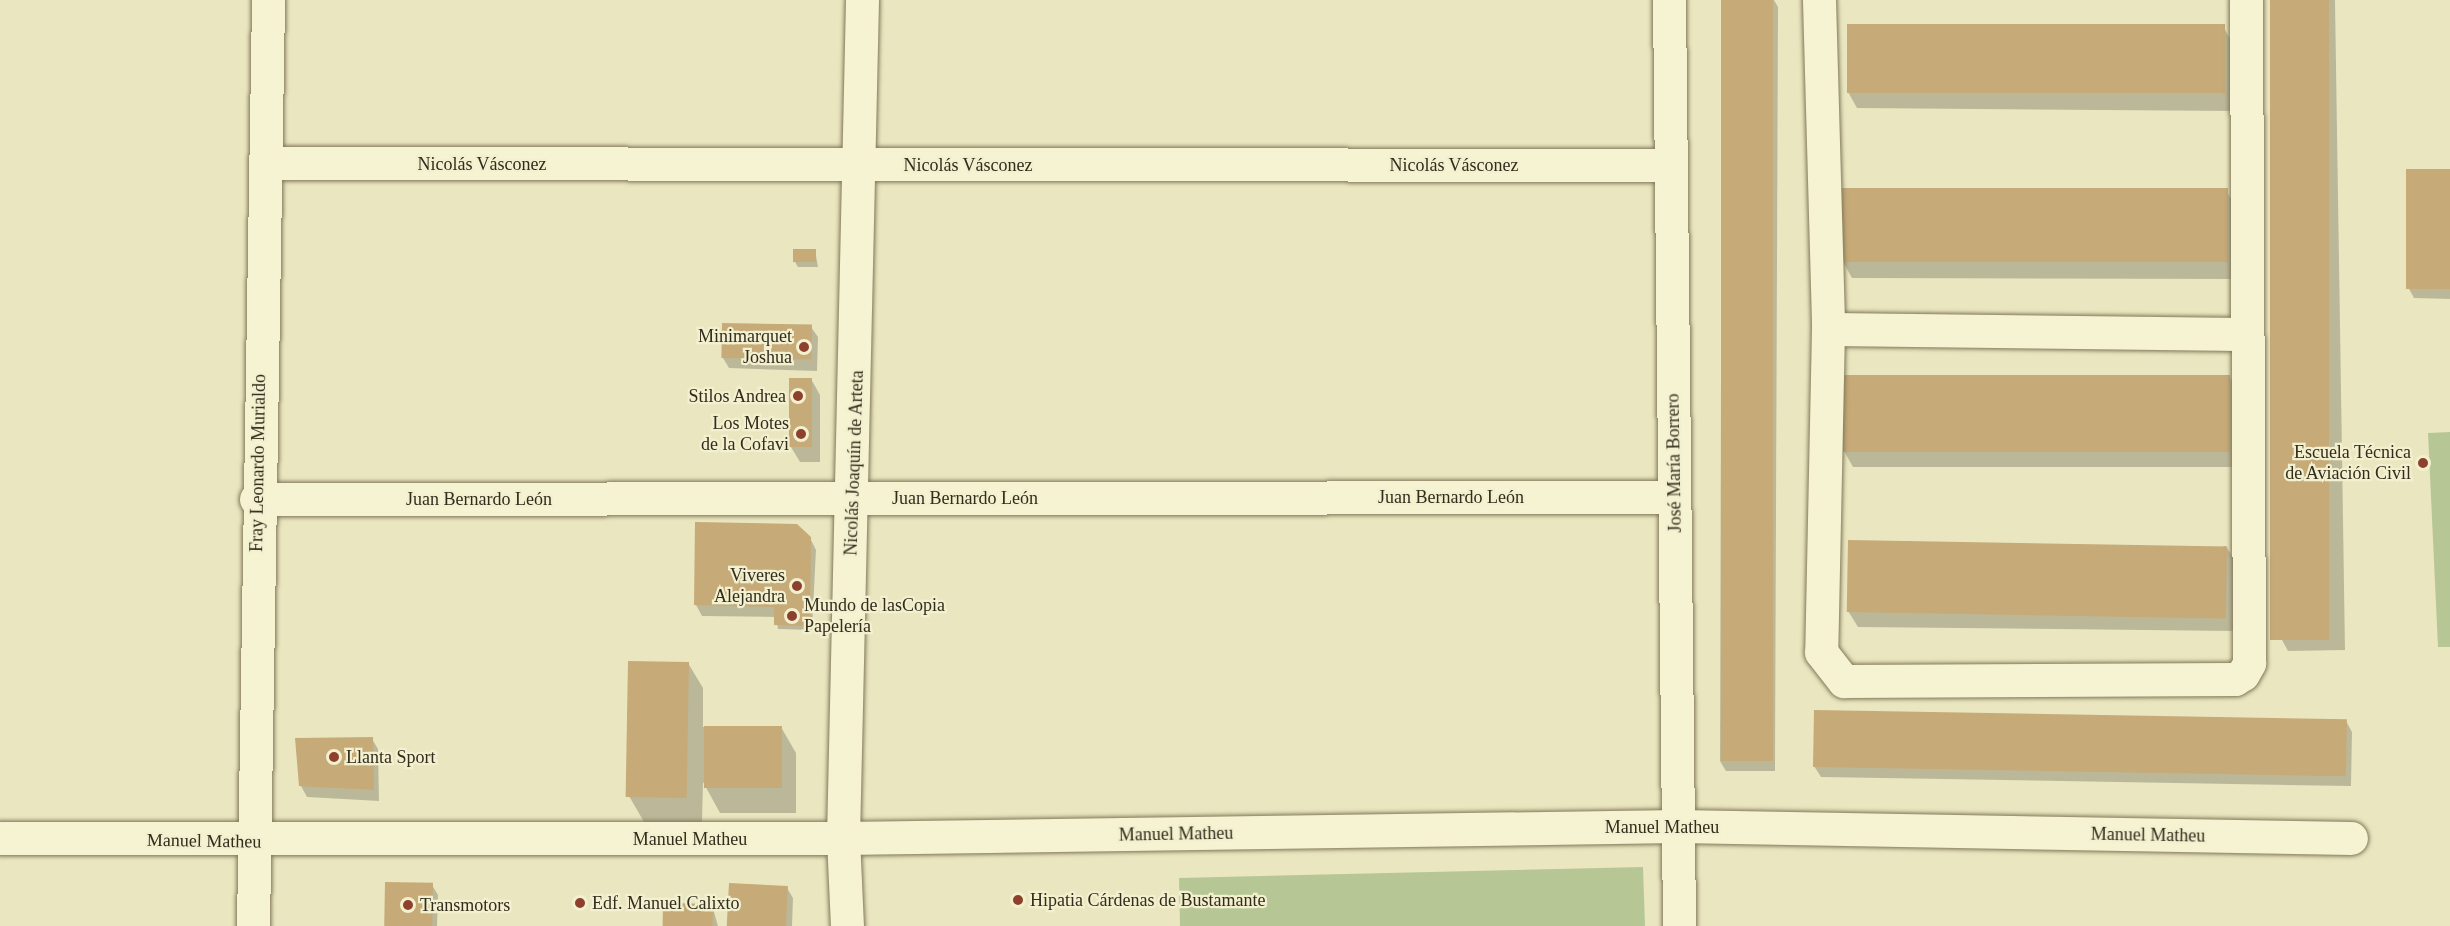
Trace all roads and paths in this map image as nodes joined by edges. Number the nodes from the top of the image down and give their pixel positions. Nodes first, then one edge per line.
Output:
1 (268, 0) edge
2 (862, 0) edge
3 (1669, 0) edge
4 (1819, 0) edge
5 (2246, 0) edge
6 (266, 163) junction
7 (862, 165) junction
8 (1671, 165) junction
9 (1828, 328) junction
10 (2244, 334) junction
11 (1674, 497) junction
12 (256, 499) junction
13 (853, 499) junction
14 (1678, 826) junction
15 (0, 838) edge
16 (843, 838) junction
17 (2351, 838) dead end
18 (255, 842) junction
19 (253, 926) edge
20 (847, 926) edge
21 (1679, 926) edge

1 - 6 street, Fray Leonardo Murialdo
2 - 7 street, Nicolás Joaquín de Arteta
3 - 8 street, José María Borrero
4 - 9 street
5 - 10 street
6 - 7 street, Nicolás Vásconez
6 - 12 street, Fray Leonardo Murialdo
7 - 8 street, Nicolás Vásconez
7 - 13 street, Nicolás Joaquín de Arteta
8 - 11 street, José María Borrero
9 - 10 street
9 - 10 street
11 - 13 street, Juan Bernardo León
11 - 14 street, José María Borrero
12 - 13 street, Juan Bernardo León
12 - 18 street, Fray Leonardo Murialdo
13 - 16 street, Nicolás Joaquín de Arteta
14 - 16 street, Manuel Matheu
14 - 17 street, Manuel Matheu
14 - 21 street, José María Borrero
15 - 18 street, Manuel Matheu
16 - 18 street, Manuel Matheu
16 - 20 street, Nicolás Joaquín de Arteta
18 - 19 street, Fray Leonardo Murialdo

